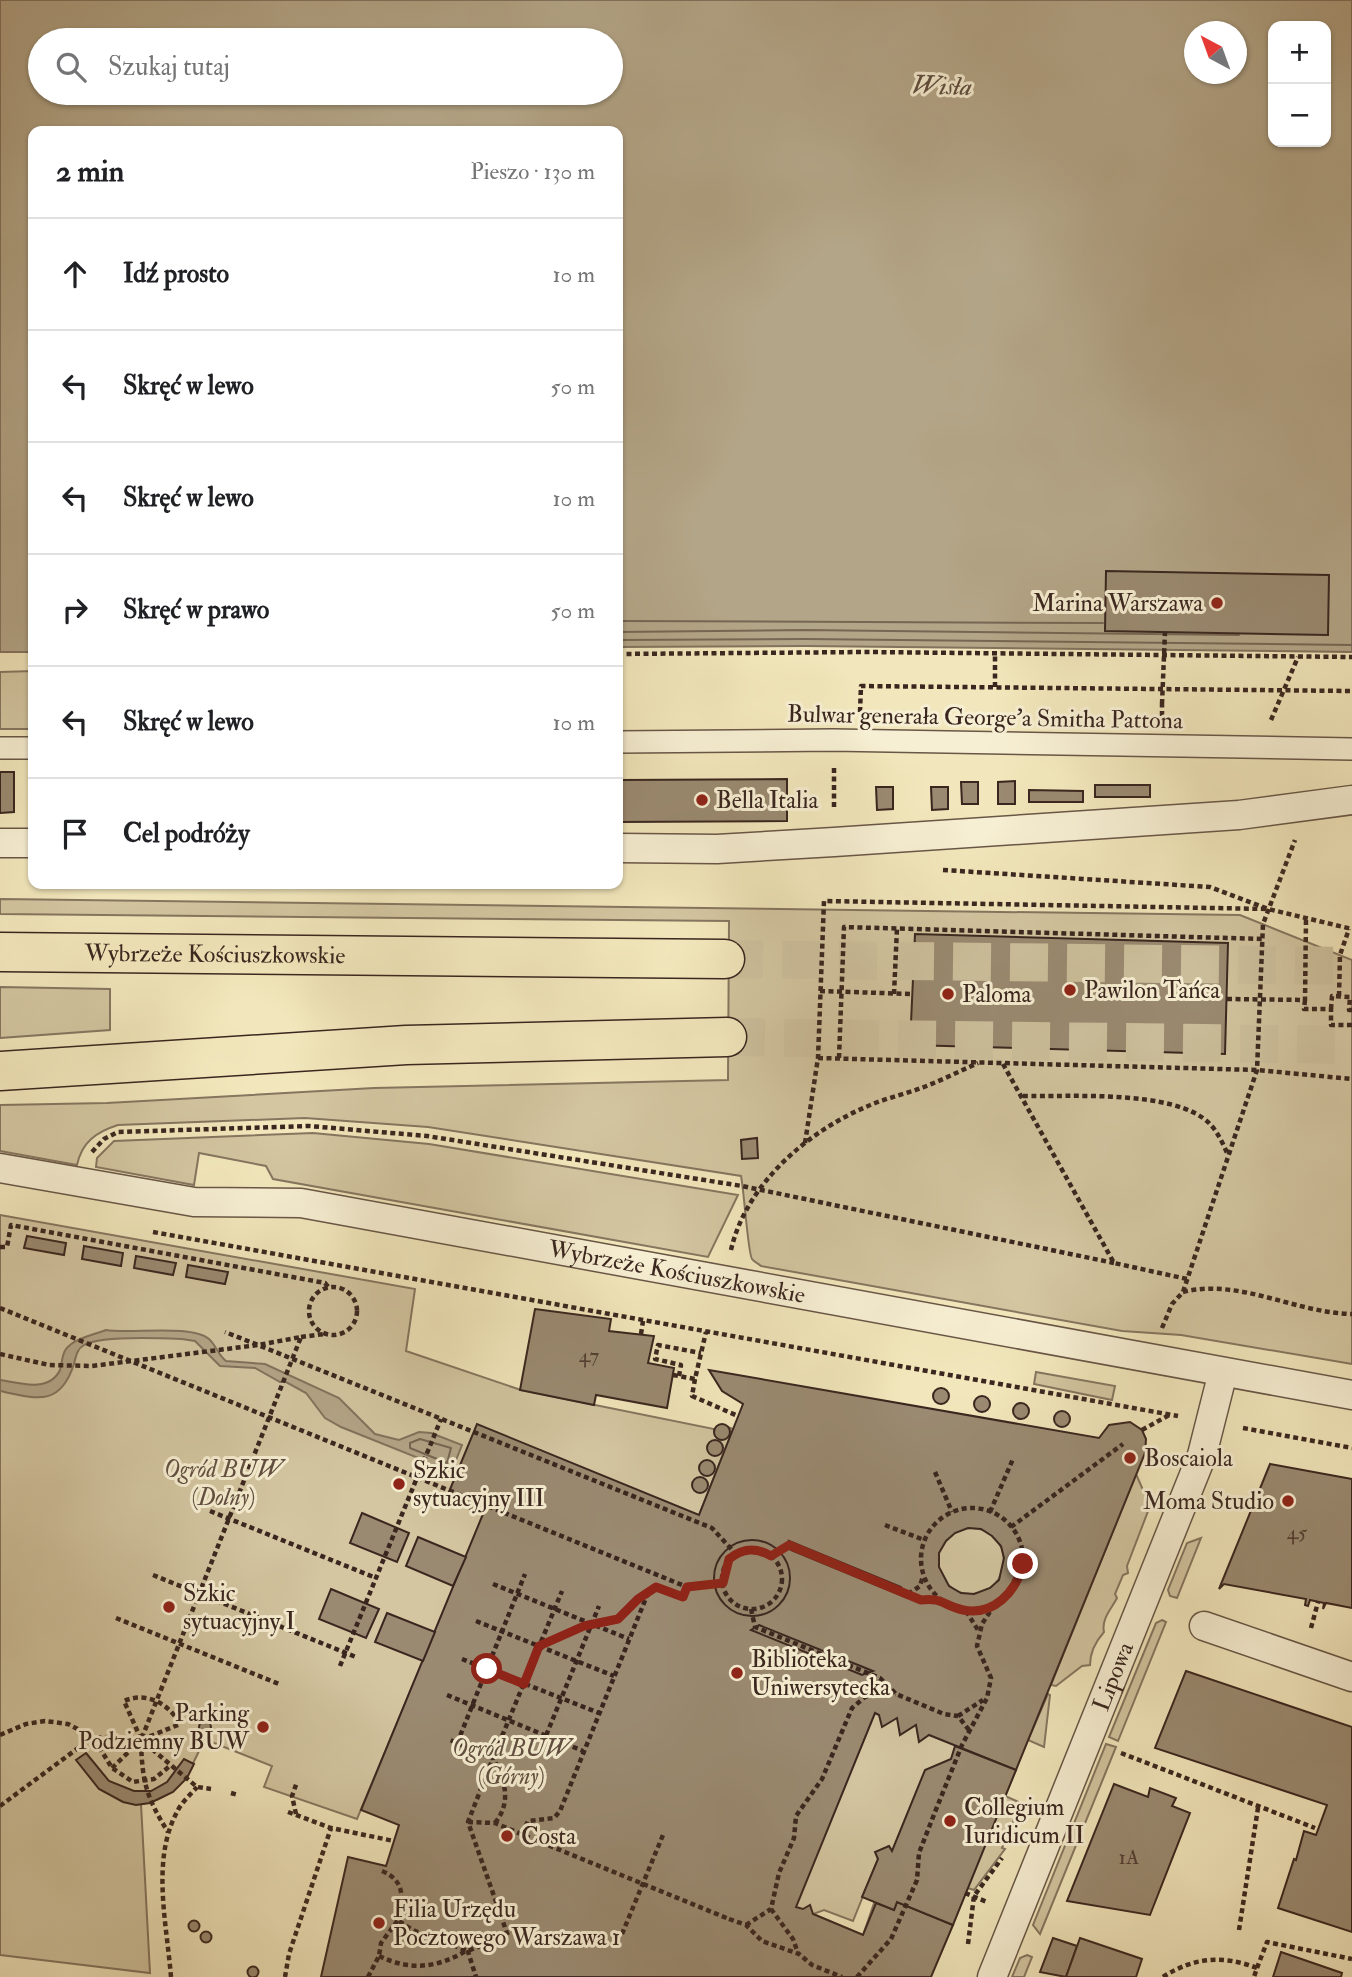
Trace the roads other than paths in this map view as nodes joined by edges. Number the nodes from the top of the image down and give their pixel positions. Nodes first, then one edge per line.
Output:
1 (623, 742) edge
2 (0, 748) edge
3 (28, 748) edge
4 (1352, 749) edge
5 (1352, 800) edge
6 (0, 843) edge
7 (28, 844) edge
8 (623, 848) edge
9 (0, 952) edge
10 (725, 959) tunnel mouth
11 (727, 1037) tunnel mouth
12 (0, 1071) edge
13 (0, 1168) edge
14 (1223, 1372) junction
15 (1352, 1395) edge
16 (1205, 1626) dead end
17 (1352, 1676) edge
18 (992, 1977) edge

1 - 4 street, Bulwar generała George'a Smitha Pattona
2 - 3 street
5 - 8 street
6 - 7 street
9 - 10 main road, Wybrzeże Kościuszkowskie
11 - 12 main road
13 - 14 street, Wybrzeże Kościuszkowskie
14 - 15 street, Wybrzeże Kościuszkowskie
14 - 18 street, Lipowa
16 - 17 street

